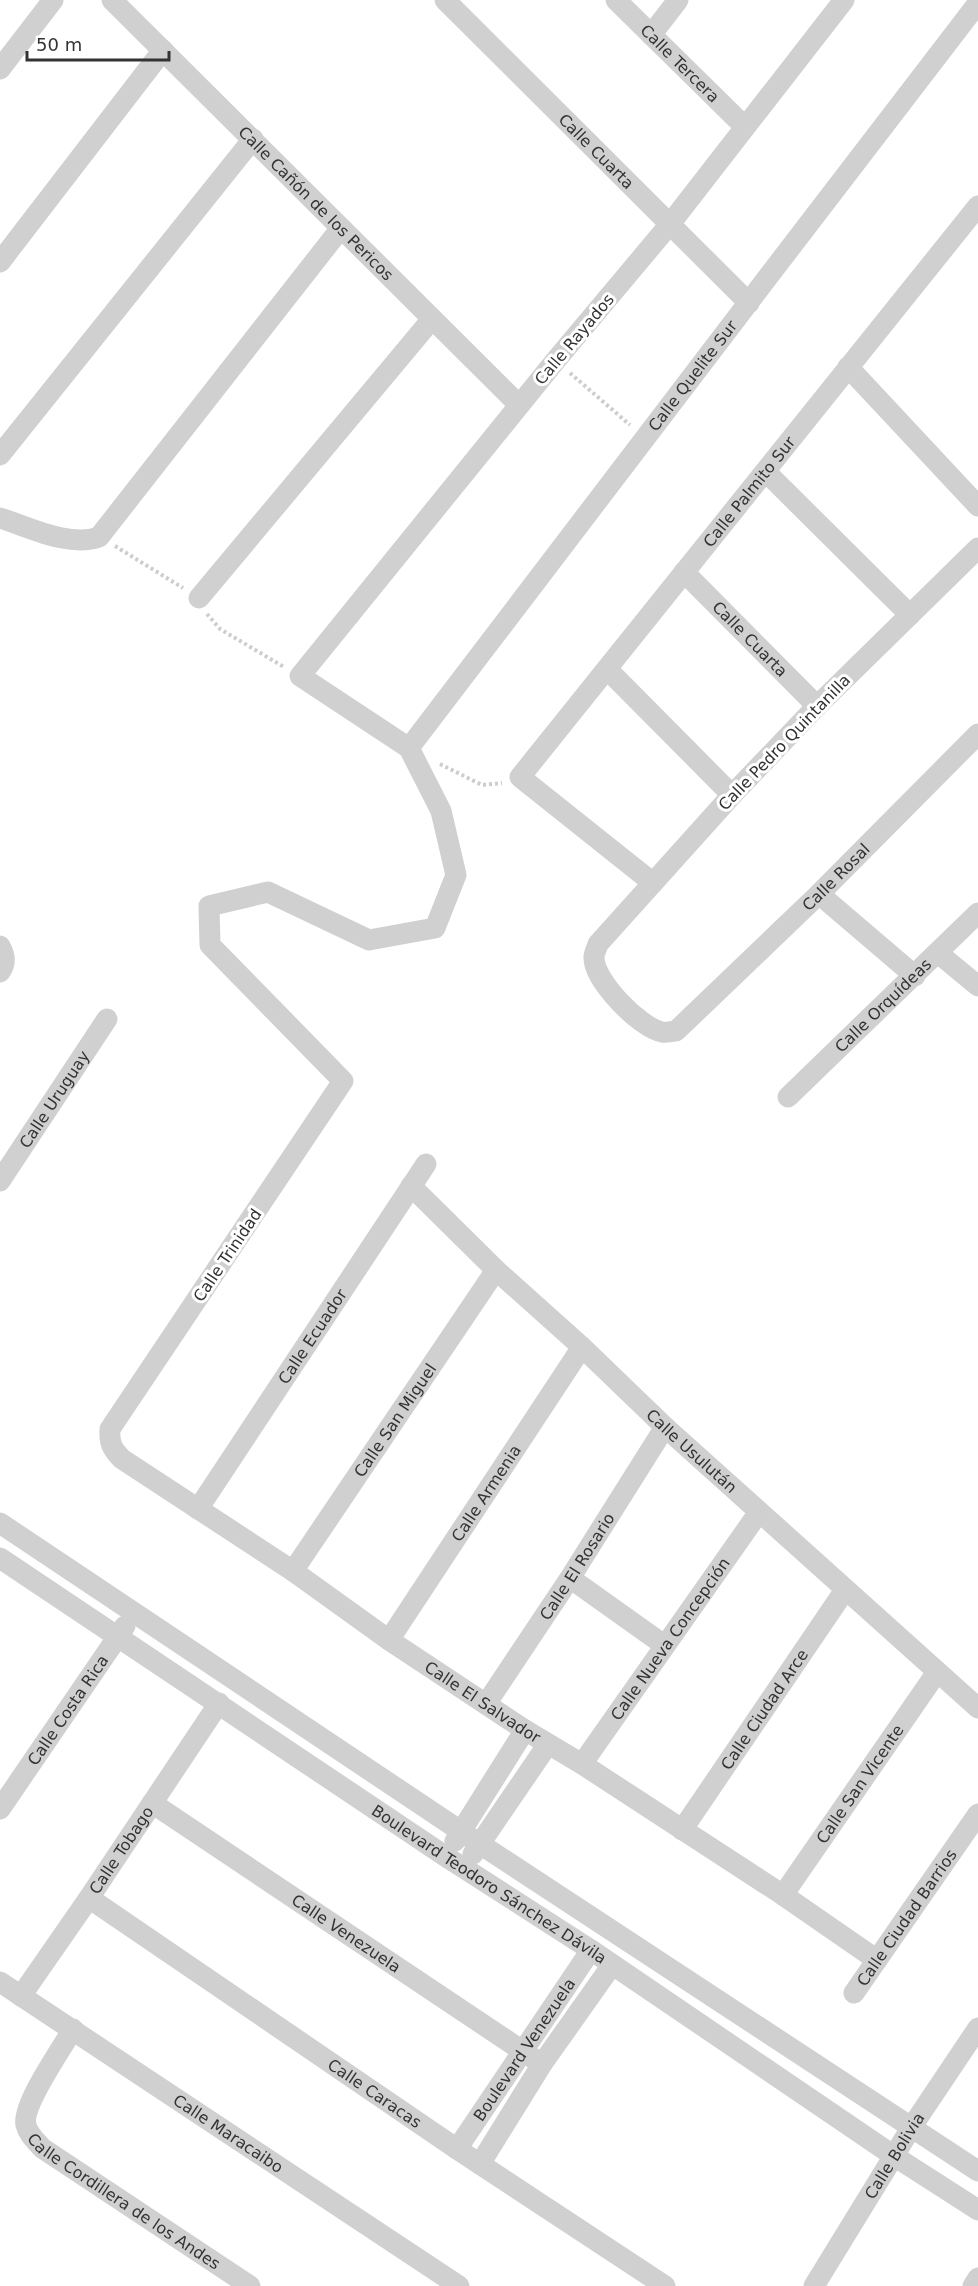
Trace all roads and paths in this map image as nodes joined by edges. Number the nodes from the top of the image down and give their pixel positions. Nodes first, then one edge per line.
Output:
1 (53, 0) edge
2 (112, 0) edge
3 (445, 0) edge
4 (616, 0) edge
5 (678, 0) edge
6 (844, 0) edge
7 (978, 3) edge
8 (651, 35) junction
9 (162, 50) junction
10 (0, 69) edge
11 (745, 127) junction
12 (253, 139) junction
13 (978, 206) edge
14 (670, 224) junction
15 (341, 228) junction
16 (0, 262) edge
17 (749, 303) junction
18 (432, 319) junction
19 (556, 360) junction
20 (848, 367) junction
21 (519, 405) junction
22 (644, 437) junction
23 (0, 455) edge
24 (766, 471) junction
25 (978, 506) edge
26 (0, 518) edge
27 (978, 548) edge
28 (684, 572) junction
29 (200, 598) dead end
30 (910, 615) junction
31 (607, 669) junction
32 (817, 706) junction
33 (978, 734) edge
34 (408, 748) junction
35 (520, 777) junction
36 (732, 795) junction
37 (653, 883) junction
38 (819, 894) junction
39 (978, 913) edge
40 (598, 944) joint
41 (0, 946) edge
42 (938, 953) junction
43 (0, 972) edge
44 (915, 976) junction
45 (978, 986) edge
46 (107, 1019) dead end
47 (788, 1098) dead end
48 (426, 1164) dead end
49 (0, 1181) edge
50 (411, 1186) junction
51 (496, 1270) junction
52 (582, 1347) junction
53 (665, 1427) junction
54 (110, 1429) joint
55 (198, 1509) junction
56 (759, 1512) junction
57 (0, 1523) edge
58 (0, 1558) edge
59 (293, 1572) junction
60 (570, 1578) junction
61 (845, 1590) junction
62 (134, 1611) junction
63 (117, 1637) junction
64 (389, 1640) junction
65 (664, 1646) junction
66 (937, 1672) junction
67 (219, 1702) junction
68 (486, 1704) junction
69 (978, 1708) edge
70 (525, 1730) junction
71 (548, 1744) junction
72 (582, 1764) junction
73 (152, 1803) junction
74 (0, 1809) edge
75 (978, 1814) edge
76 (462, 1830) junction
77 (682, 1830) junction
78 (480, 1844) junction
79 (445, 1856) junction
80 (464, 1867) junction
81 (783, 1895) junction
82 (89, 1898) junction
83 (591, 1950) junction
84 (877, 1960) junction
85 (612, 1965) junction
86 (0, 1982) edge
87 (854, 1993) dead end
88 (21, 1996) junction
89 (978, 2028) edge
90 (73, 2029) junction
91 (523, 2051) junction
92 (543, 2064) junction
93 (911, 2128) junction
94 (457, 2149) junction
95 (894, 2156) junction
96 (480, 2163) junction
97 (978, 2171) edge
98 (978, 2210) edge
99 (978, 2278) edge
100 (250, 2286) edge
101 (459, 2286) edge
102 (665, 2286) edge
103 (814, 2286) edge
104 (973, 2286) edge

1 - 10 street
2 - 9 street, Calle Cañón de los Pericos
3 - 14 street, Calle Cuarta
4 - 8 street, Calle Tercera
5 - 8 street
6 - 11 street, Calle Rayados
7 - 17 street, Calle Quelite Sur
8 - 11 street, Calle Tercera
9 - 12 street, Calle Cañón de los Pericos
9 - 16 street
11 - 14 street, Calle Rayados
12 - 15 street, Calle Cañón de los Pericos
12 - 23 street
13 - 20 street, Calle Palmito Sur
14 - 17 street, Calle Cuarta
14 - 19 street, Calle Rayados
15 - 18 street, Calle Cañón de los Pericos
15 - 26 street
17 - 22 street, Calle Quelite Sur
18 - 21 street, Calle Cañón de los Pericos
18 - 29 street
19 - 21 street, Calle Rayados
19 - 22 path
20 - 24 street, Calle Palmito Sur
20 - 25 street
21 - 34 street, Calle Rayados
22 - 34 street, Calle Quelite Sur
24 - 28 street, Calle Palmito Sur
24 - 30 street
27 - 30 street, Calle Pedro Quintanilla
28 - 31 street, Calle Palmito Sur
28 - 32 street, Calle Cuarta
30 - 32 street, Calle Pedro Quintanilla
31 - 35 street, Calle Palmito Sur
31 - 36 street
32 - 36 street, Calle Pedro Quintanilla
33 - 38 street, Calle Rosal
34 - 35 path
34 - 54 street, Calle Trinidad
35 - 37 street
36 - 37 street, Calle Pedro Quintanilla
37 - 40 street, Calle Pedro Quintanilla
38 - 40 street, Calle Rosal
38 - 44 street
39 - 42 street, Calle Orquídeas
41 - 43 street
42 - 44 street, Calle Orquídeas
42 - 45 street
44 - 47 street, Calle Orquídeas
46 - 49 street, Calle Uruguay
48 - 50 street, Calle Ecuador
50 - 51 street, Calle Usulután
50 - 55 street, Calle Ecuador
51 - 52 street, Calle Usulután
51 - 59 street, Calle San Miguel
52 - 53 street, Calle Usulután
52 - 64 street, Calle Armenia
53 - 56 street, Calle Usulután
53 - 60 street, Calle El Rosario
54 - 55 street, Calle El Salvador
55 - 59 street, Calle El Salvador
56 - 61 street, Calle Usulután
56 - 65 street, Calle Nueva Concepción
57 - 62 street, Boulevard Teodoro Sánchez Dávila
58 - 63 street, Boulevard Teodoro Sánchez Dávila
59 - 64 street, Calle El Salvador
60 - 65 street
60 - 68 street, Calle El Rosario
61 - 66 street, Calle Usulután
61 - 77 street, Calle Ciudad Arce
62 - 63 street, Calle Costa Rica
62 - 76 street, Boulevard Teodoro Sánchez Dávila
63 - 67 street, Boulevard Teodoro Sánchez Dávila
63 - 74 street, Calle Costa Rica
64 - 68 street, Calle El Salvador
65 - 72 street, Calle Nueva Concepción
66 - 69 street, Calle Usulután
66 - 81 street, Calle San Vicente
67 - 73 street, Calle Tobago
67 - 79 street, Boulevard Teodoro Sánchez Dávila
68 - 70 street, Calle El Salvador
70 - 71 street, Calle El Salvador
70 - 76 street
71 - 72 street, Calle El Salvador
71 - 78 street
72 - 77 street, Calle El Salvador
73 - 82 street, Calle Tobago
73 - 91 street, Calle Venezuela
75 - 84 street, Calle Ciudad Barrios
76 - 78 street, Boulevard Teodoro Sánchez Dávila
76 - 79 street
77 - 81 street, Calle El Salvador
78 - 80 street
78 - 93 street, Boulevard Teodoro Sánchez Dávila
79 - 80 street, Boulevard Teodoro Sánchez Dávila
80 - 83 street, Boulevard Teodoro Sánchez Dávila
81 - 84 street, Calle El Salvador
82 - 88 street, Calle Tobago
82 - 94 street, Calle Caracas
83 - 85 street, Boulevard Teodoro Sánchez Dávila
83 - 91 street, Boulevard Venezuela
84 - 87 street, Calle Ciudad Barrios
85 - 92 street, Boulevard Venezuela
85 - 95 street, Boulevard Teodoro Sánchez Dávila
86 - 88 street, Calle Maracaibo
88 - 90 street, Calle Maracaibo
89 - 93 street, Calle Bolivia
90 - 100 street, Calle Cordillera de los Andes
90 - 101 street, Calle Maracaibo
91 - 92 street, Calle Venezuela
91 - 94 street, Boulevard Venezuela
92 - 96 street, Boulevard Venezuela
93 - 95 street, Calle Bolivia
93 - 97 street, Boulevard Teodoro Sánchez Dávila
94 - 96 street, Calle Caracas
95 - 98 street, Boulevard Teodoro Sánchez Dávila
95 - 103 street, Calle Bolivia
96 - 102 street, Calle Caracas
99 - 104 street

